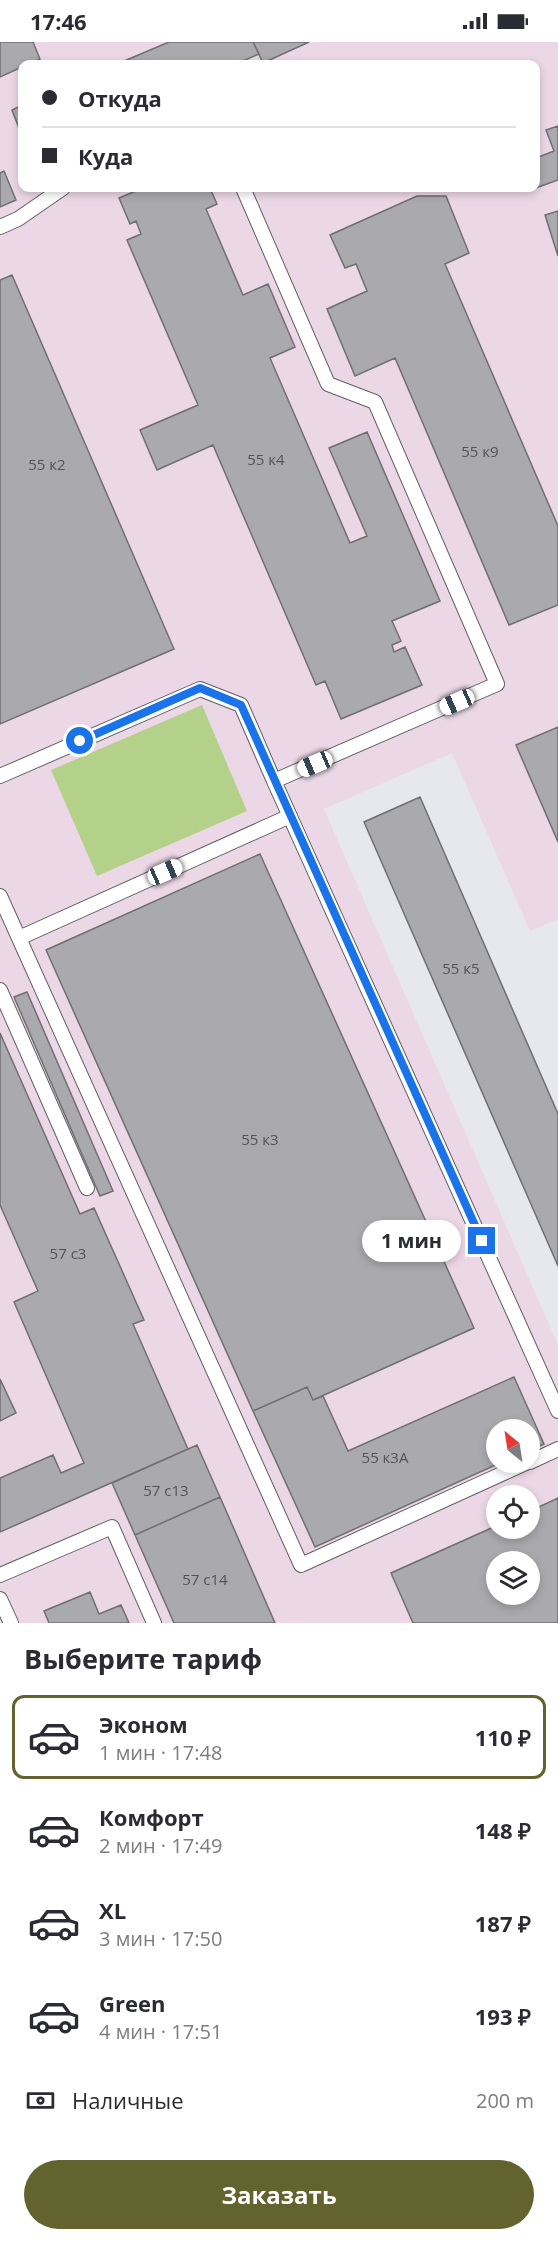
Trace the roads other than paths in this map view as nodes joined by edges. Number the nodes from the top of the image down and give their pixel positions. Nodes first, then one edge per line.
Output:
1 (57, 192) edge
2 (245, 192) edge
3 (0, 227) edge
4 (0, 776) edge
5 (274, 781) junction
6 (290, 816) junction
7 (0, 896) edge
8 (19, 938) junction
9 (0, 990) edge
10 (87, 1188) dead end
11 (558, 1411) edge
12 (558, 1449) edge
13 (540, 1457) edge
14 (504, 1473) edge
15 (0, 1575) edge
16 (0, 1599) edge
17 (10, 1623) edge
18 (154, 1623) edge

1 - 3 lane
2 - 5 lane
4 - 5 lane
5 - 6 lane
6 - 8 lane
6 - 11 lane
7 - 8 lane
8 - 14 lane
9 - 10 lane
12 - 13 lane
15 - 18 lane
16 - 17 lane

